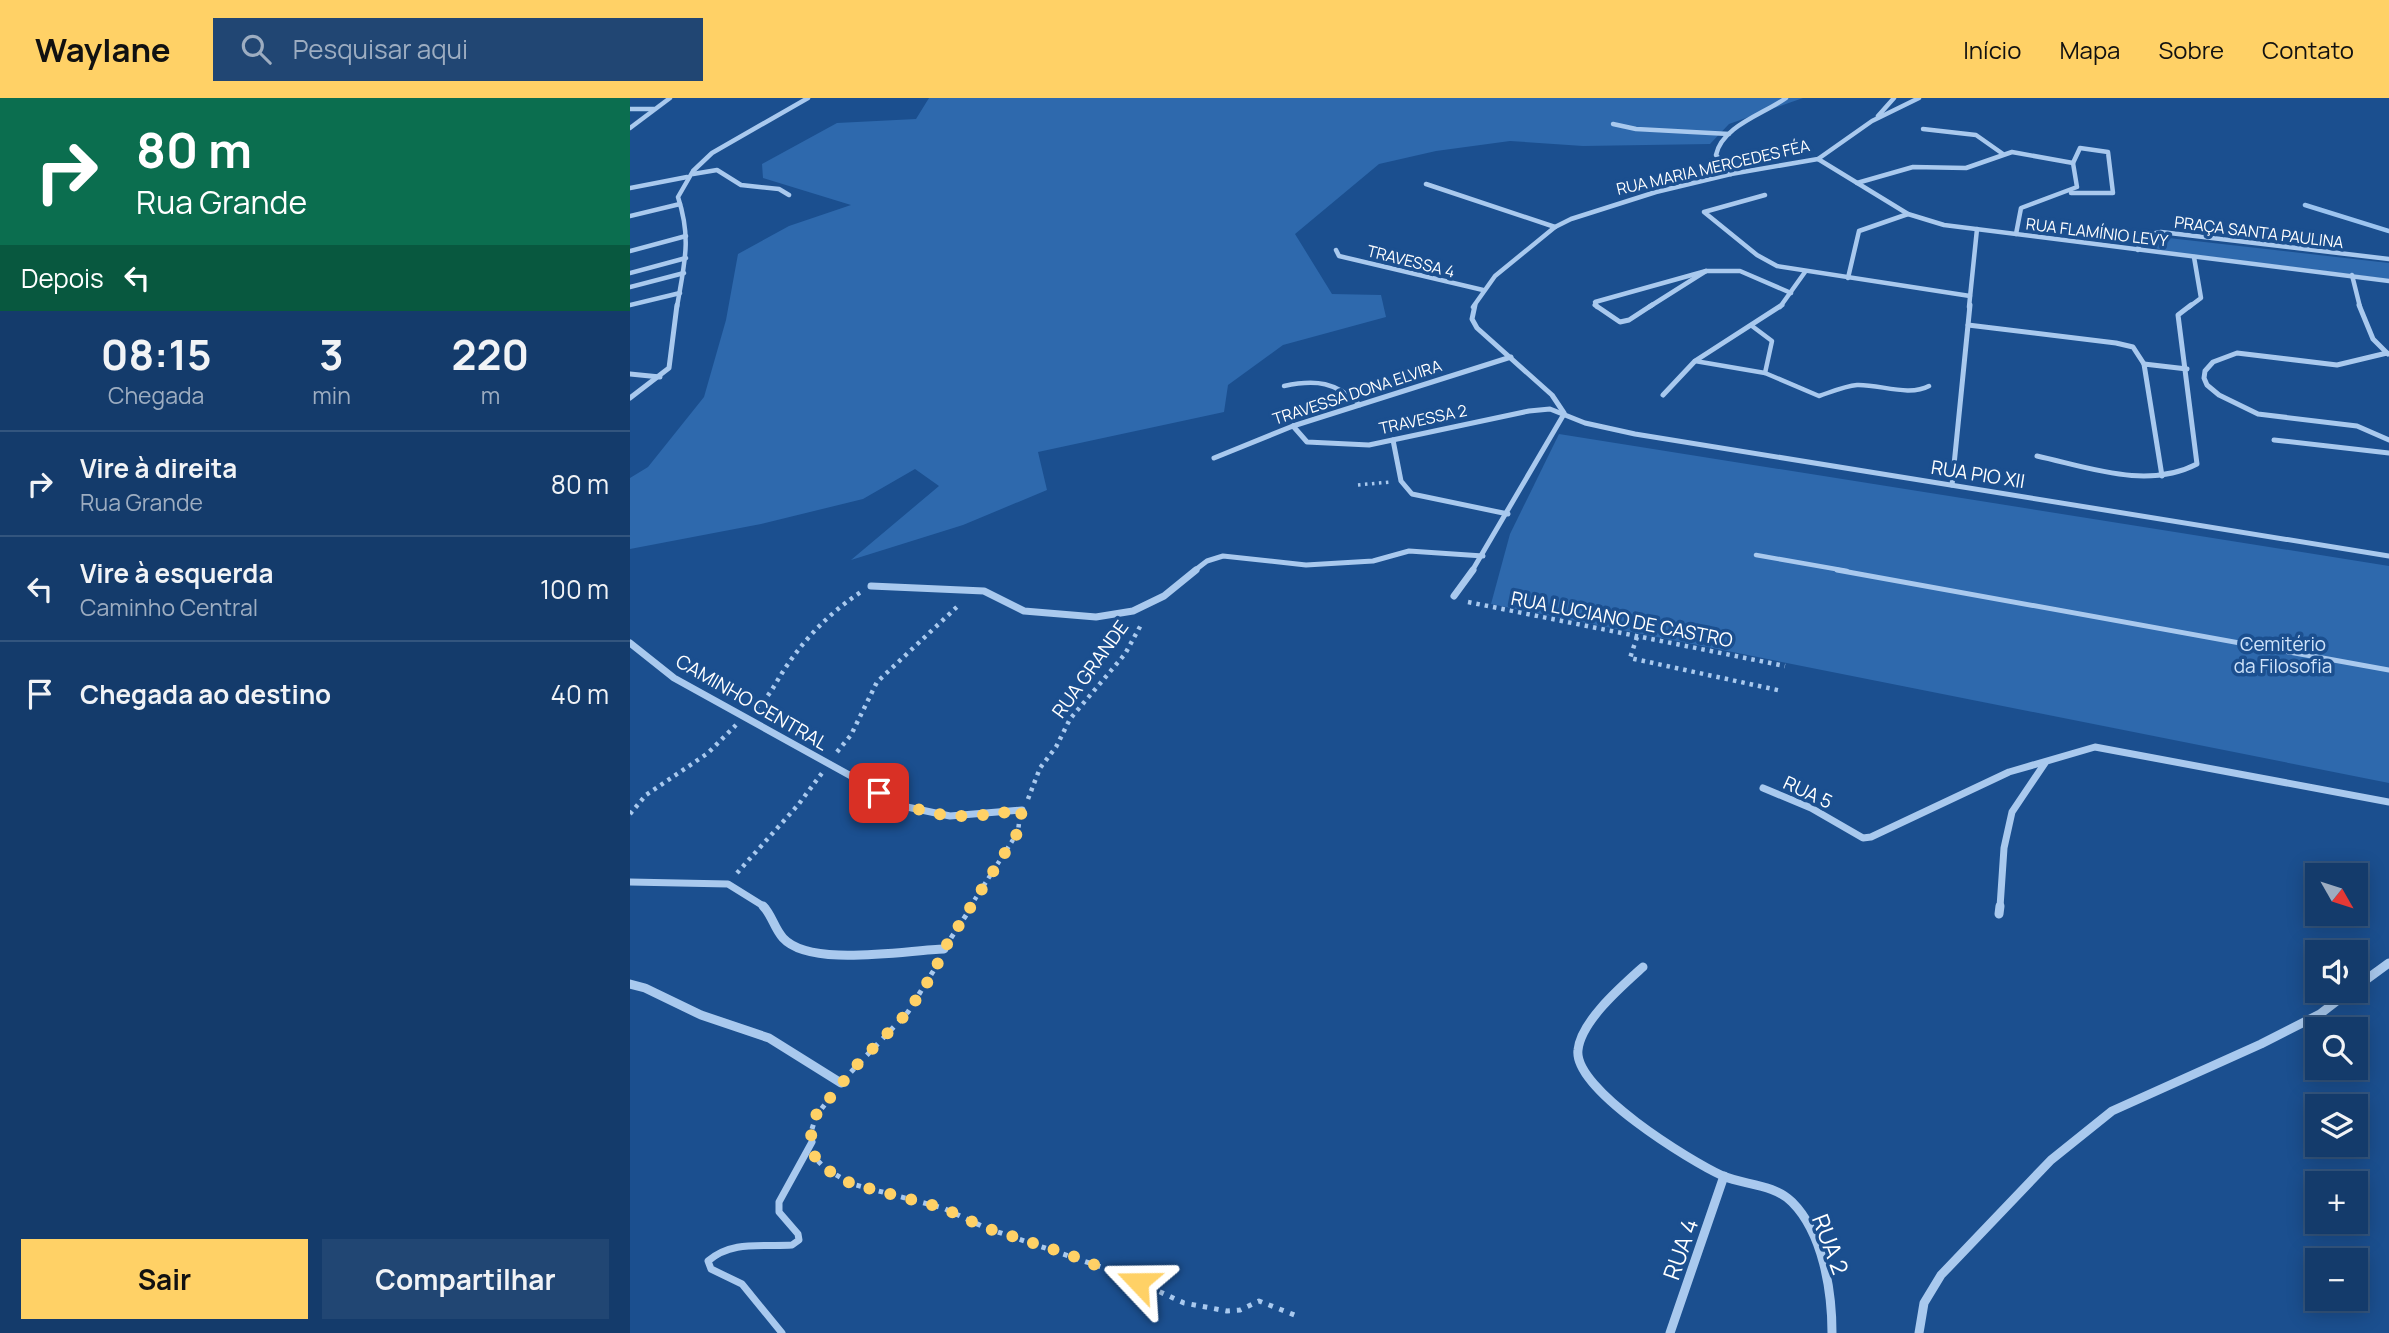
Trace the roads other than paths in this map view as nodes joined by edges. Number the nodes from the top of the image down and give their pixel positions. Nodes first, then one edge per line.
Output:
1 (670, 98) edge
2 (808, 98) edge
3 (1786, 98) edge
4 (1894, 98) edge
5 (1919, 98) edge
6 (630, 109) edge
7 (655, 109) junction
8 (1872, 121) junction
9 (1612, 124) dead end
10 (630, 128) edge
11 (1923, 129) dead end
12 (1729, 134) junction
13 (2003, 154) junction
14 (1818, 159) junction
15 (2073, 163) junction
16 (1731, 174) junction
17 (688, 176) junction
18 (1857, 183) junction
19 (1426, 184) dead end
20 (630, 188) edge
21 (2067, 192) junction
22 (789, 195) dead end
23 (1765, 195) dead end
24 (680, 204) junction
25 (1908, 214) junction
26 (630, 216) edge
27 (1555, 227) junction
28 (1977, 229) junction
29 (2016, 234) junction
30 (686, 236) junction
31 (1336, 250) dead end
32 (2138, 250) junction
33 (630, 251) edge
34 (2194, 257) junction
35 (687, 258) junction
36 (2389, 259) edge
37 (1706, 271) junction
38 (1805, 272) junction
39 (630, 273) edge
40 (684, 273) junction
41 (2352, 275) junction
42 (1848, 278) junction
43 (2389, 281) edge
44 (630, 287) edge
45 (1483, 290) junction
46 (680, 293) junction
47 (1791, 293) junction
48 (1970, 296) junction
49 (630, 305) edge
50 (1968, 325) junction
51 (1752, 326) junction
52 (2388, 354) edge
53 (1511, 357) junction
54 (1695, 361) junction
55 (2144, 364) junction
56 (2187, 369) junction
57 (1765, 373) junction
58 (630, 374) edge
59 (660, 377) junction
60 (1284, 386) dead end
61 (1929, 386) dead end
62 (1663, 396) dead end
63 (630, 398) edge
64 (1360, 405) junction
65 (1564, 414) junction
66 (1293, 426) junction
67 (1393, 440) junction
68 (2274, 440) dead end
69 (2389, 440) edge
70 (2389, 453) edge
71 (2038, 456) dead end
72 (1214, 458) dead end
73 (2162, 476) junction
74 (1952, 485) junction
75 (1508, 514) junction
76 (1756, 555) dead end
77 (1483, 556) junction
78 (2389, 556) edge
79 (871, 586) dead end
80 (1454, 596) road end
81 (630, 643) edge
82 (2389, 670) edge
83 (2046, 762) junction
84 (1763, 789) dead end
85 (2389, 802) edge
86 (1022, 810) road end
87 (630, 882) edge
88 (1998, 914) dead end
89 (944, 949) road end
90 (2389, 963) edge
91 (1643, 967) dead end
92 (2368, 978) edge
93 (630, 984) edge
94 (2334, 1003) edge
95 (841, 1083) road end
96 (812, 1142) road end
97 (1724, 1176) junction
98 (782, 1333) edge
99 (1670, 1333) edge
100 (1832, 1333) edge
101 (1919, 1333) edge

1 - 7 street
2 - 17 street
3 - 12 street
4 - 8 street
5 - 8 street, RUA MARIA MERCEDES FÉA
6 - 7 street
7 - 10 street
8 - 14 street, RUA MARIA MERCEDES FÉA
9 - 12 street
11 - 13 street
12 - 16 street
13 - 15 street
13 - 18 street
14 - 16 street, RUA MARIA MERCEDES FÉA
14 - 18 street, RUA FLAMÍNIO LEVY
15 - 21 street
15 - 21 street
16 - 27 street, RUA MARIA MERCEDES FÉA
17 - 20 street
17 - 22 street
17 - 24 street
18 - 25 street, RUA FLAMÍNIO LEVY
19 - 27 street
21 - 29 street
23 - 38 street
24 - 26 street
24 - 30 street
25 - 28 street, RUA FLAMÍNIO LEVY
25 - 42 street
27 - 45 street, RUA MARIA MERCEDES FÉA
28 - 29 street, RUA FLAMÍNIO LEVY
28 - 48 street
29 - 32 street, RUA FLAMÍNIO LEVY
30 - 33 street
30 - 35 street
31 - 45 street, TRAVESSA 4
32 - 34 street, RUA FLAMÍNIO LEVY
32 - 36 street, PRAÇA SANTA PAULINA
34 - 41 street, RUA FLAMÍNIO LEVY
34 - 56 street
35 - 39 street
35 - 40 street
37 - 37 street
37 - 47 street
38 - 42 street
38 - 47 street
40 - 44 street
40 - 46 street
41 - 43 street, RUA FLAMÍNIO LEVY
41 - 52 street
42 - 48 street
45 - 53 street, RUA MARIA MERCEDES FÉA
46 - 49 street
46 - 59 street
47 - 51 street
48 - 50 street
50 - 55 street
50 - 74 street
51 - 54 street
51 - 57 lane
52 - 69 street
53 - 64 street, TRAVESSA DONA ELVIRA
53 - 65 street, RUA MARIA MERCEDES FÉA
54 - 57 lane
54 - 62 street
55 - 56 street
55 - 73 street
56 - 73 street
57 - 61 lane
58 - 59 street
59 - 63 street
60 - 64 lane
64 - 66 street, TRAVESSA DONA ELVIRA
65 - 67 street, TRAVESSA 2
65 - 74 street, RUA PIO XII
65 - 75 street
66 - 67 street, TRAVESSA 2
66 - 72 street, TRAVESSA DONA ELVIRA
67 - 75 street
68 - 70 street
71 - 73 street
74 - 78 street, RUA PIO XII
75 - 77 street
76 - 82 lane
77 - 79 street
77 - 80 street
81 - 86 street, CAMINHO CENTRAL
83 - 84 street, RUA 5
83 - 85 street, RUA 5
83 - 88 street
87 - 89 street
90 - 92 street
91 - 97 street, RUA 2
93 - 95 street
94 - 101 street
96 - 98 lane
97 - 99 street, RUA 4
97 - 100 street, RUA 2

